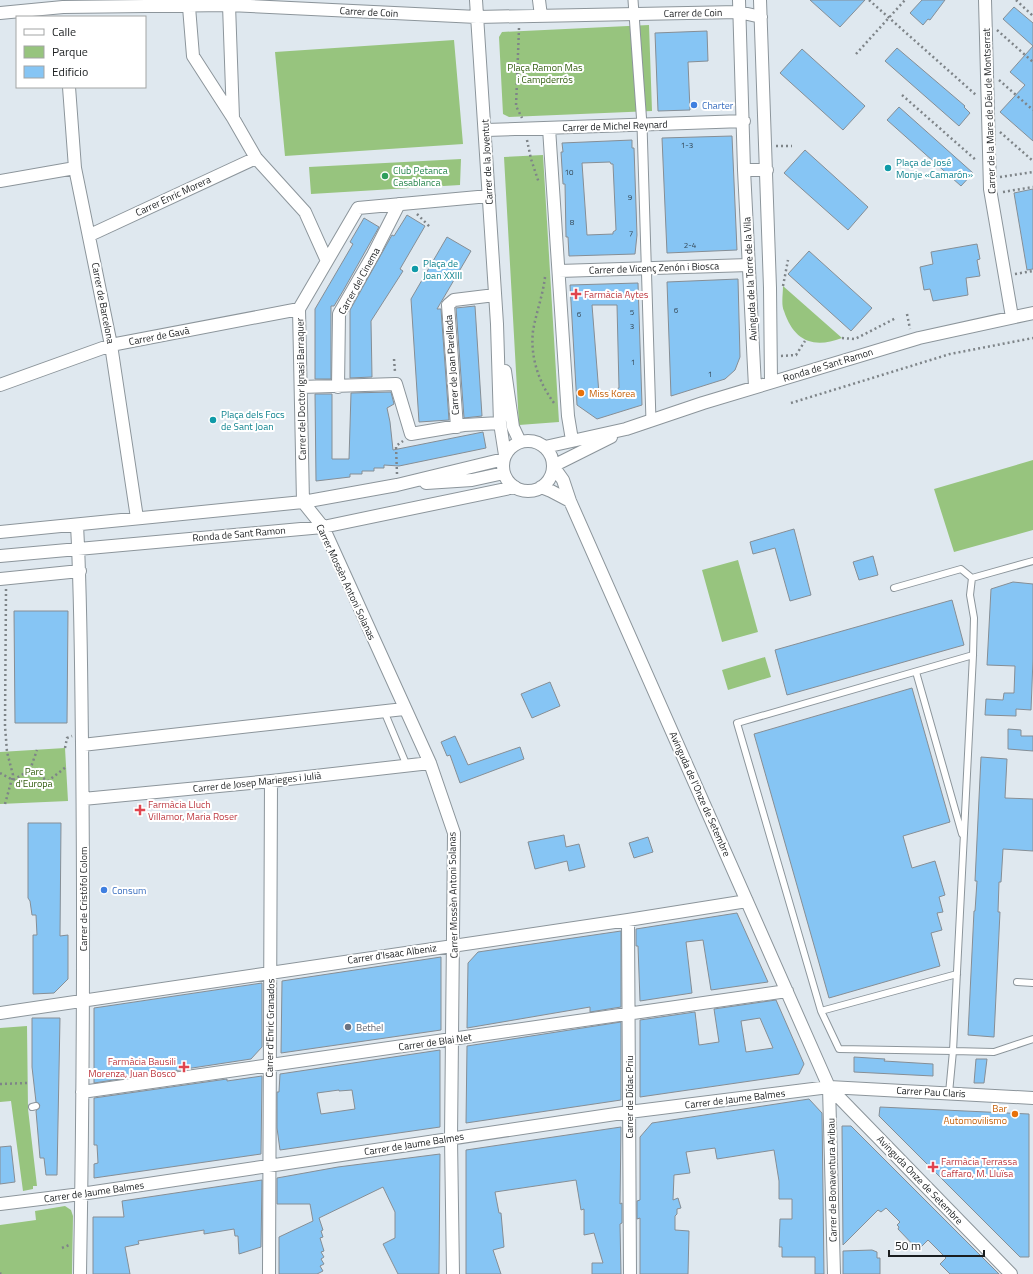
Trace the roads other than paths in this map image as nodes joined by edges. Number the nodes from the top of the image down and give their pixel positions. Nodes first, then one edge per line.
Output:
1 (476, 0) edge
2 (539, 0) edge
3 (633, 0) edge
4 (739, 0) edge
5 (760, 0) edge
6 (985, 0) edge
7 (229, 5) junction
8 (189, 7) junction
9 (63, 12) edge
10 (124, 12) edge
11 (739, 12) junction
12 (0, 13) edge
13 (633, 14) junction
14 (541, 16) junction
15 (477, 17) junction
16 (761, 17) junction
17 (69, 88) edge
18 (233, 118) junction
19 (744, 121) junction
20 (642, 125) junction
21 (549, 128) junction
22 (486, 130) junction
23 (256, 158) junction
24 (75, 168) junction
25 (744, 170) junction
26 (767, 170) junction
27 (0, 181) edge
28 (489, 196) junction
29 (399, 204) junction
30 (90, 235) junction
31 (327, 260) junction
32 (749, 265) junction
33 (646, 268) junction
34 (559, 271) junction
35 (496, 295) junction
36 (299, 309) junction
37 (1033, 313) edge
38 (1012, 317) junction
39 (771, 322) junction
40 (753, 323) junction
41 (497, 324) junction
42 (111, 345) junction
43 (772, 382) junction
44 (0, 385) edge
45 (338, 387) junction
46 (755, 387) junction
47 (301, 388) junction
48 (651, 421) junction
49 (500, 423) junction
50 (457, 427) junction
51 (626, 429) junction
52 (572, 440) junction
53 (520, 442) junction
54 (545, 447) junction
55 (505, 457) junction
56 (553, 466) junction
57 (504, 473) junction
58 (438, 482) junction
59 (397, 485) junction
60 (515, 487) junction
61 (541, 487) junction
62 (475, 495) junction
63 (570, 501) junction
64 (303, 502) junction
65 (137, 518) junction
66 (77, 525) junction
67 (323, 527) junction
68 (1, 532) edge
69 (78, 549) junction
70 (0, 556) edge
71 (1033, 561) edge
72 (80, 571) junction
73 (972, 578) junction
74 (3, 579) edge
75 (894, 588) dead end
76 (973, 655) junction
77 (916, 672) junction
78 (404, 709) junction
79 (384, 712) junction
80 (82, 745) junction
81 (430, 763) junction
82 (407, 766) junction
83 (271, 782) junction
84 (83, 799) junction
85 (964, 838) junction
86 (747, 901) junction
87 (628, 920) junction
88 (454, 945) junction
89 (271, 971) junction
90 (957, 974) junction
91 (1017, 982) dead end
92 (1033, 983) edge
93 (786, 992) junction
94 (84, 1000) junction
95 (821, 1011) junction
96 (0, 1013) edge
97 (628, 1014) junction
98 (453, 1039) junction
99 (1033, 1039) edge
100 (953, 1051) junction
101 (269, 1066) junction
102 (829, 1087) junction
103 (82, 1092) junction
104 (949, 1093) junction
105 (1033, 1098) edge
106 (629, 1112) junction
107 (451, 1138) junction
108 (269, 1167) junction
109 (81, 1194) junction
110 (0, 1204) edge
111 (80, 1274) edge
112 (269, 1274) edge
113 (453, 1274) edge
114 (630, 1274) edge
115 (834, 1274) edge
116 (1012, 1274) edge

1 - 15 street, Carrer de la Joventut
2 - 14 street
3 - 13 street
4 - 11 street, Avinguda de la Torre de la Vila
5 - 16 street, Avinguda de la Torre de la Vila
6 - 38 street, Carrer de la Mare de Déu de Montserrat
7 - 8 street, Carrer de Coin
7 - 15 street, Carrer de Coin
7 - 18 street
8 - 10 street, Carrer de Coin
8 - 18 street
9 - 10 street, Carrer de Coin
9 - 12 street, Carrer de Coin
11 - 13 street, Carrer de Coin
11 - 16 street
11 - 19 street, Avinguda de la Torre de la Vila
13 - 14 street, Carrer de Coin
13 - 20 street
14 - 15 street, Carrer de Coin
15 - 22 street, Carrer de la Joventut
16 - 26 street, Avinguda de la Torre de la Vila
17 - 24 street, Carrer de Barcelona
18 - 23 street
19 - 20 street, Carrer de Michel Reynard
19 - 25 street, Avinguda de la Torre de la Vila
20 - 21 street, Carrer de Michel Reynard
20 - 33 street
21 - 22 street, Carrer de Michel Reynard
21 - 34 street
22 - 28 street, Carrer de la Joventut
23 - 30 street, Carrer Enric Morera
23 - 31 street
24 - 27 street
24 - 30 street, Carrer de Barcelona
25 - 26 street
25 - 32 street, Avinguda de la Torre de la Vila
26 - 39 street, Avinguda de la Torre de la Vila
28 - 29 street, Carrer del Doctor Ignasi Barraquer
28 - 35 street, Carrer de la Joventut
29 - 31 street, Carrer del Doctor Ignasi Barraquer
29 - 45 street, Carrer del Cinema
30 - 42 street, Carrer de Barcelona
31 - 36 street, Carrer del Doctor Ignasi Barraquer
32 - 33 street, Carrer de Vicenç Zenón i Biosca
32 - 40 street, Avinguda de la Torre de la Vila
33 - 34 street, Carrer de Vicenç Zenón i Biosca
33 - 48 street
34 - 52 street
35 - 41 street, Carrer de la Joventut
35 - 50 street, Carrer de Joan Parellada
36 - 42 street, Carrer de Gavà
36 - 47 street, Carrer del Doctor Ignasi Barraquer
37 - 38 street, Ronda de Sant Ramon
38 - 43 street, Ronda de Sant Ramon
39 - 40 street
39 - 43 street, Avinguda de la Torre de la Vila
40 - 46 street, Avinguda de la Torre de la Vila
41 - 49 street, Carrer de la Joventut
41 - 53 street, Carrer de la Joventut
42 - 44 street, Carrer de Gavà
42 - 65 street, Carrer de Barcelona
43 - 46 street, Ronda de Sant Ramon
45 - 47 street
45 - 50 street
46 - 48 street, Ronda de Sant Ramon
47 - 64 street, Carrer del Doctor Ignasi Barraquer
48 - 51 street, Ronda de Sant Ramon
49 - 50 street
49 - 55 street, Carrer de la Joventut
51 - 52 street, Ronda de Sant Ramon
51 - 56 street, Ronda de Sant Ramon
52 - 54 street, Ronda de Sant Ramon
53 - 54 street
53 - 55 street
54 - 56 street
55 - 57 street
55 - 59 street
56 - 61 street
56 - 63 street, Avinguda de l'Onze de Setembre
57 - 58 street
57 - 60 street
58 - 59 street
58 - 62 street
59 - 64 street
60 - 61 street, Ronda de Sant Ramon
60 - 62 street, Ronda de Sant Ramon
61 - 63 street
62 - 67 street, Ronda de Sant Ramon
63 - 86 street, Avinguda de l'Onze de Setembre
64 - 65 street
64 - 67 street, Carrer Mossèn Antoni Solanas
65 - 66 street
66 - 68 street
66 - 69 street, Carrer de Cristòfol Colom
67 - 69 street, Ronda de Sant Ramon
67 - 78 street, Carrer Mossèn Antoni Solanas
69 - 70 street, Ronda de Sant Ramon
69 - 72 street, Carrer de Cristòfol Colom
71 - 73 lane
72 - 74 street
72 - 80 street, Carrer de Cristòfol Colom
73 - 75 lane
73 - 76 lane
76 - 77 lane
76 - 85 lane
77 - 85 lane
77 - 95 lane
78 - 79 street
78 - 81 street, Carrer Mossèn Antoni Solanas
79 - 80 street
79 - 82 lane
80 - 84 street, Carrer de Cristòfol Colom
81 - 82 street, Carrer de Josep Marieges i Julià
81 - 88 street, Carrer Mossèn Antoni Solanas
82 - 83 street, Carrer de Josep Marieges i Julià
83 - 84 street, Carrer de Josep Marieges i Julià
83 - 89 street, Carrer d'Enric Granados
84 - 94 street, Carrer de Cristòfol Colom
85 - 90 lane
86 - 87 street, Carrer d'Isaac Albeniz
86 - 93 street, Avinguda de l'Onze de Setembre
87 - 88 street, Carrer d'Isaac Albeniz
87 - 97 street, Carrer de Dídac Priu
88 - 89 street, Carrer d'Isaac Albeniz
88 - 98 street, Carrer Mossèn Antoni Solanas
89 - 94 street, Carrer d'Isaac Albeniz
89 - 101 street, Carrer d'Enric Granados
90 - 95 lane
90 - 100 lane
91 - 92 lane
93 - 97 street, Carrer de Blai Net
93 - 102 street, Avinguda de l'Onze de Setembre
94 - 96 street, Carrer d'Isaac Albeniz
94 - 103 street, Carrer de Cristòfol Colom
95 - 100 lane
97 - 98 street, Carrer de Blai Net
97 - 106 street, Carrer de Dídac Priu
98 - 101 street, Carrer de Blai Net
98 - 107 street, Carrer Mossèn Antoni Solanas
99 - 100 lane
100 - 104 lane
101 - 103 street, Carrer de Blai Net
101 - 108 street, Carrer d'Enric Granados
102 - 104 street, Carrer Pau Claris
102 - 106 street, Carrer de Jaume Balmes
102 - 115 street, Carrer de Bonaventura Aribau
102 - 116 street, Avinguda Onze de Setembre
103 - 109 street, Carrer de Cristòfol Colom
104 - 105 street, Carrer Pau Claris
106 - 107 street, Carrer de Jaume Balmes
106 - 114 street, Carrer de Dídac Priu
107 - 108 street, Carrer de Jaume Balmes
107 - 113 street, Carrer Mossèn Antoni Solanas
108 - 109 street, Carrer de Jaume Balmes
108 - 112 street, Carrer d'Enric Granados
109 - 110 street, Carrer de Jaume Balmes
109 - 111 street, Carrer de Cristòfol Colom

